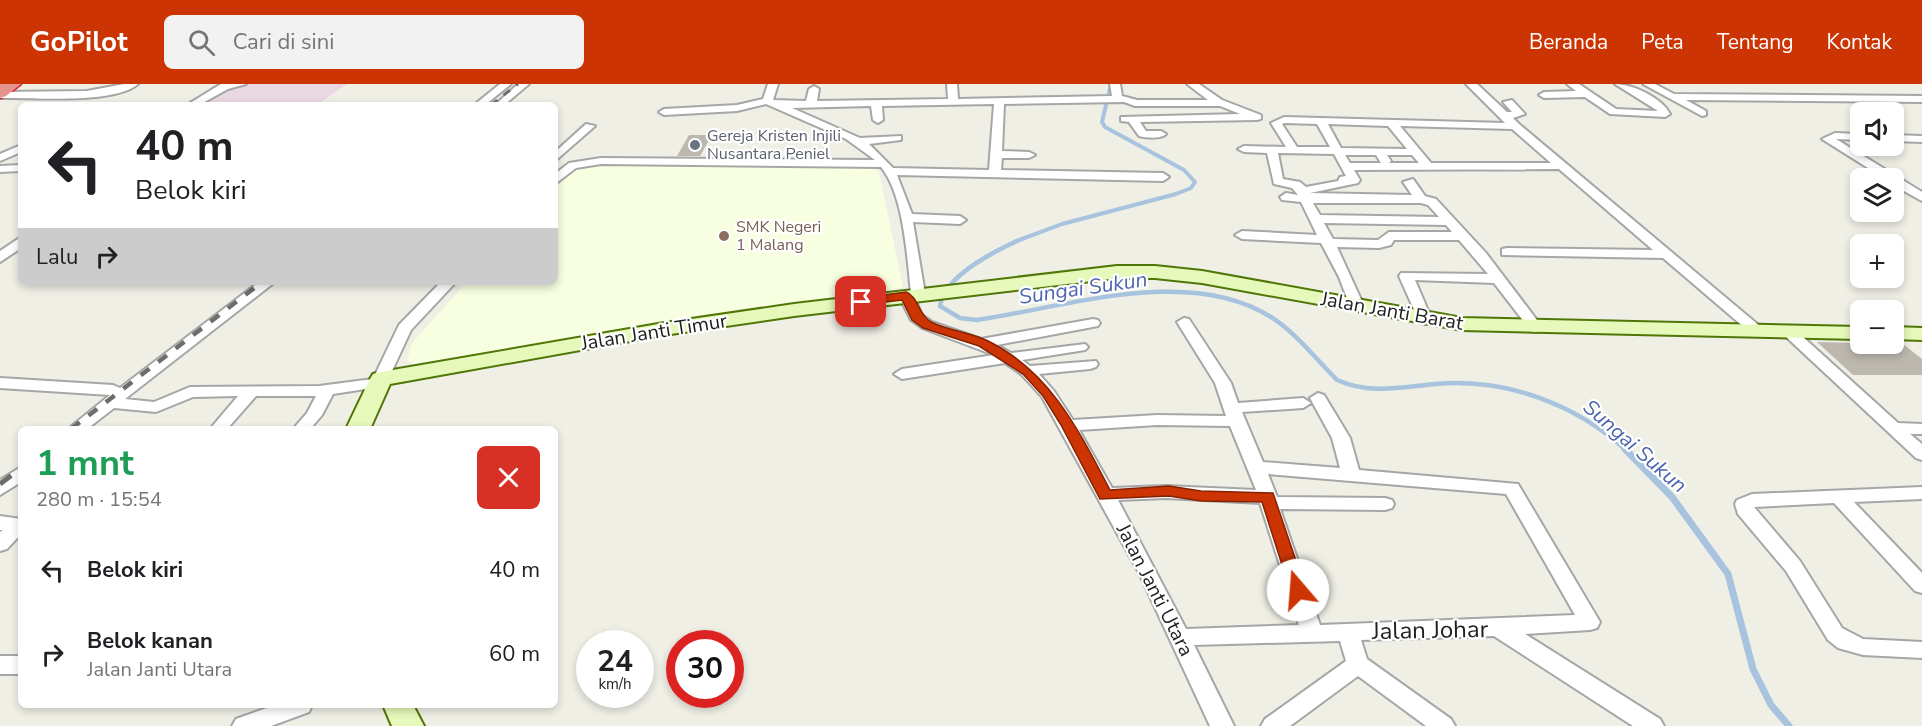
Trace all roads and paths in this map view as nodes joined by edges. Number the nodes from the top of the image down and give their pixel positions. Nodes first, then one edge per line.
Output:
1 (37, 84) edge
2 (133, 84) edge
3 (241, 84) edge
4 (506, 84) edge
5 (524, 84) edge
6 (773, 84) edge
7 (952, 84) edge
8 (1115, 84) edge
9 (1192, 84) edge
10 (1471, 84) edge
11 (1572, 84) edge
12 (1620, 84) edge
13 (1648, 84) edge
14 (16, 89) edge
15 (814, 89) dead end
16 (0, 93) edge
17 (1587, 94) junction
18 (1544, 95) dead end
19 (1672, 97) junction
20 (1116, 99) junction
21 (1922, 99) edge
22 (999, 100) junction
23 (197, 102) edge
24 (483, 102) edge
25 (501, 102) edge
26 (953, 102) junction
27 (1508, 102) dead end
28 (771, 103) junction
29 (876, 103) junction
30 (1135, 103) junction
31 (1221, 103) junction
32 (811, 104) junction
33 (664, 111) dead end
34 (1701, 113) dead end
35 (1503, 116) junction
36 (1257, 117) junction
37 (1130, 119) junction
38 (878, 120) dead end
39 (1291, 121) junction
40 (1322, 122) junction
41 (1392, 124) junction
42 (590, 126) dead end
43 (1515, 126) junction
44 (1130, 134) dead end
45 (1143, 134) junction
46 (1161, 134) dead end
47 (1850, 137) edge
48 (897, 138) dead end
49 (1904, 139) edge
50 (1920, 140) edge
51 (856, 142) junction
52 (18, 149) edge
53 (1244, 149) dead end
54 (1272, 150) junction
55 (1294, 150) junction
56 (1338, 151) junction
57 (1379, 152) junction
58 (1415, 152) junction
59 (1850, 153) edge
60 (996, 154) junction
61 (558, 155) edge
62 (1029, 155) dead end
63 (1855, 156) edge
64 (0, 158) edge
65 (1347, 166) junction
66 (1561, 166) junction
67 (887, 167) junction
68 (1389, 167) junction
69 (18, 168) edge
70 (1429, 168) junction
71 (1874, 168) edge
72 (0, 169) edge
73 (995, 172) junction
74 (1163, 177) dead end
75 (558, 178) edge
76 (1409, 182) dead end
77 (1904, 186) edge
78 (1304, 195) junction
79 (1286, 197) dead end
80 (1922, 197) edge
81 (1421, 199) junction
82 (905, 218) junction
83 (1315, 219) junction
84 (960, 220) dead end
85 (1448, 220) junction
86 (1242, 235) dead end
87 (1461, 236) junction
88 (1327, 241) junction
89 (18, 243) edge
90 (1507, 252) dead end
91 (1666, 254) junction
92 (0, 258) edge
93 (1499, 279) junction
94 (250, 285) edge
95 (264, 285) edge
96 (446, 285) edge
97 (917, 295) junction
98 (1357, 306) junction
99 (1425, 320) junction
100 (1184, 322) dead end
101 (1093, 323) dead end
102 (1536, 328) junction
103 (1757, 331) junction
104 (1788, 331) junction
105 (1850, 333) edge
106 (1904, 333) edge
107 (1922, 334) edge
108 (983, 343) junction
109 (1080, 347) dead end
110 (1008, 358) junction
111 (1090, 364) dead end
112 (1027, 371) junction
113 (902, 374) dead end
114 (380, 381) junction
115 (0, 383) edge
116 (327, 390) junction
117 (250, 393) junction
118 (111, 397) junction
119 (1234, 415) junction
120 (1068, 425) junction
121 (68, 426) edge
122 (79, 426) edge
123 (221, 426) edge
124 (304, 426) edge
125 (359, 426) edge
126 (1894, 428) junction
127 (1922, 429) edge
128 (1922, 454) edge
129 (18, 463) edge
130 (1257, 467) junction
131 (1352, 474) junction
132 (18, 475) edge
133 (0, 477) edge
134 (0, 489) edge
135 (1922, 493) edge
136 (1105, 495) junction
137 (1838, 496) junction
138 (1269, 500) junction
139 (1385, 504) dead end
140 (0, 523) edge
141 (18, 525) edge
142 (18, 526) edge
143 (0, 544) edge
144 (1922, 586) edge
145 (1498, 628) junction
146 (1348, 631) junction
147 (1312, 633) junction
148 (1179, 637) junction
149 (1922, 650) edge
150 (1358, 664) junction
151 (0, 665) edge
152 (18, 665) edge
153 (293, 708) edge
154 (399, 708) edge
155 (244, 726) edge
156 (408, 726) edge
157 (1222, 726) edge
158 (1273, 726) edge
159 (1443, 726) edge
160 (1652, 726) edge

1 - 14 street
2 - 14 street
3 - 23 street
4 - 24 street
5 - 25 street
6 - 28 street
7 - 26 street
8 - 20 street
9 - 31 street
10 - 35 street
11 - 17 street
12 - 17 street
13 - 19 street
14 - 16 highway
15 - 32 street
17 - 18 street
19 - 21 street
19 - 34 street
20 - 22 street
20 - 30 street
22 - 26 street
22 - 60 street
26 - 29 street
27 - 35 street
28 - 32 street
28 - 33 street
28 - 51 street
29 - 32 street
29 - 38 street
30 - 31 street
30 - 37 street
31 - 36 street
35 - 43 street
36 - 37 street
36 - 39 street
37 - 45 street
39 - 40 street
39 - 55 street
40 - 41 street
40 - 56 street
41 - 43 street
41 - 58 street
42 - 61 street
43 - 66 street
44 - 45 street
45 - 46 street
47 - 59 street
48 - 51 street
49 - 50 street
51 - 67 street
52 - 64 street
53 - 54 street
54 - 55 street
54 - 78 street
55 - 56 street
56 - 57 street
56 - 65 street
57 - 58 street
57 - 68 street
58 - 70 street
60 - 62 street
60 - 73 street
63 - 71 street
65 - 68 street
65 - 78 street
66 - 70 street
66 - 91 street
67 - 73 street
67 - 75 street
67 - 82 street
68 - 70 street
69 - 72 street
73 - 74 street
76 - 81 street
77 - 80 street
78 - 79 street
78 - 81 street
78 - 83 street
81 - 85 street
82 - 84 street
82 - 97 street
83 - 85 street
83 - 88 street
85 - 87 street
86 - 88 street
87 - 88 street
87 - 93 street
88 - 98 street
89 - 92 street
90 - 91 street
91 - 103 street
93 - 99 street
93 - 102 street
94 - 118 street
95 - 118 street
96 - 114 street
97 - 98 street, Jalan Janti Barat
97 - 108 street, Jalan Janti Utara
97 - 114 street, Jalan Janti Timur
98 - 99 street, Jalan Janti Barat
99 - 102 street, Jalan Janti Barat
100 - 119 street
101 - 108 street
102 - 103 street, Jalan Janti Barat
103 - 104 street, Jalan Janti Barat
104 - 105 street, Jalan Janti Barat
104 - 126 street
106 - 107 street
108 - 110 street, Jalan Janti Utara
109 - 110 street
110 - 112 street, Jalan Janti Utara
110 - 113 street
111 - 112 street
112 - 120 street, Jalan Janti Utara
114 - 116 street
114 - 125 street
115 - 118 street
116 - 117 street
116 - 124 street
117 - 118 street
117 - 123 street
118 - 121 street
118 - 122 street
119 - 120 street
119 - 130 street
119 - 131 street
120 - 136 street, Jalan Janti Utara
126 - 127 street
126 - 128 street
129 - 133 street
130 - 131 street
130 - 138 street
131 - 145 street
132 - 134 street
135 - 137 street
136 - 138 street
136 - 148 street, Jalan Janti Utara
137 - 144 street
137 - 149 street
138 - 139 street
138 - 147 street
140 - 141 street
142 - 143 street
145 - 146 street, Jalan Johar
145 - 160 street, Jalan Johar
146 - 147 street, Jalan Johar
146 - 150 street
147 - 148 street, Jalan Johar
148 - 157 street, Jalan Janti Utara
150 - 158 street
150 - 159 street
151 - 152 street
153 - 155 street
154 - 156 street

